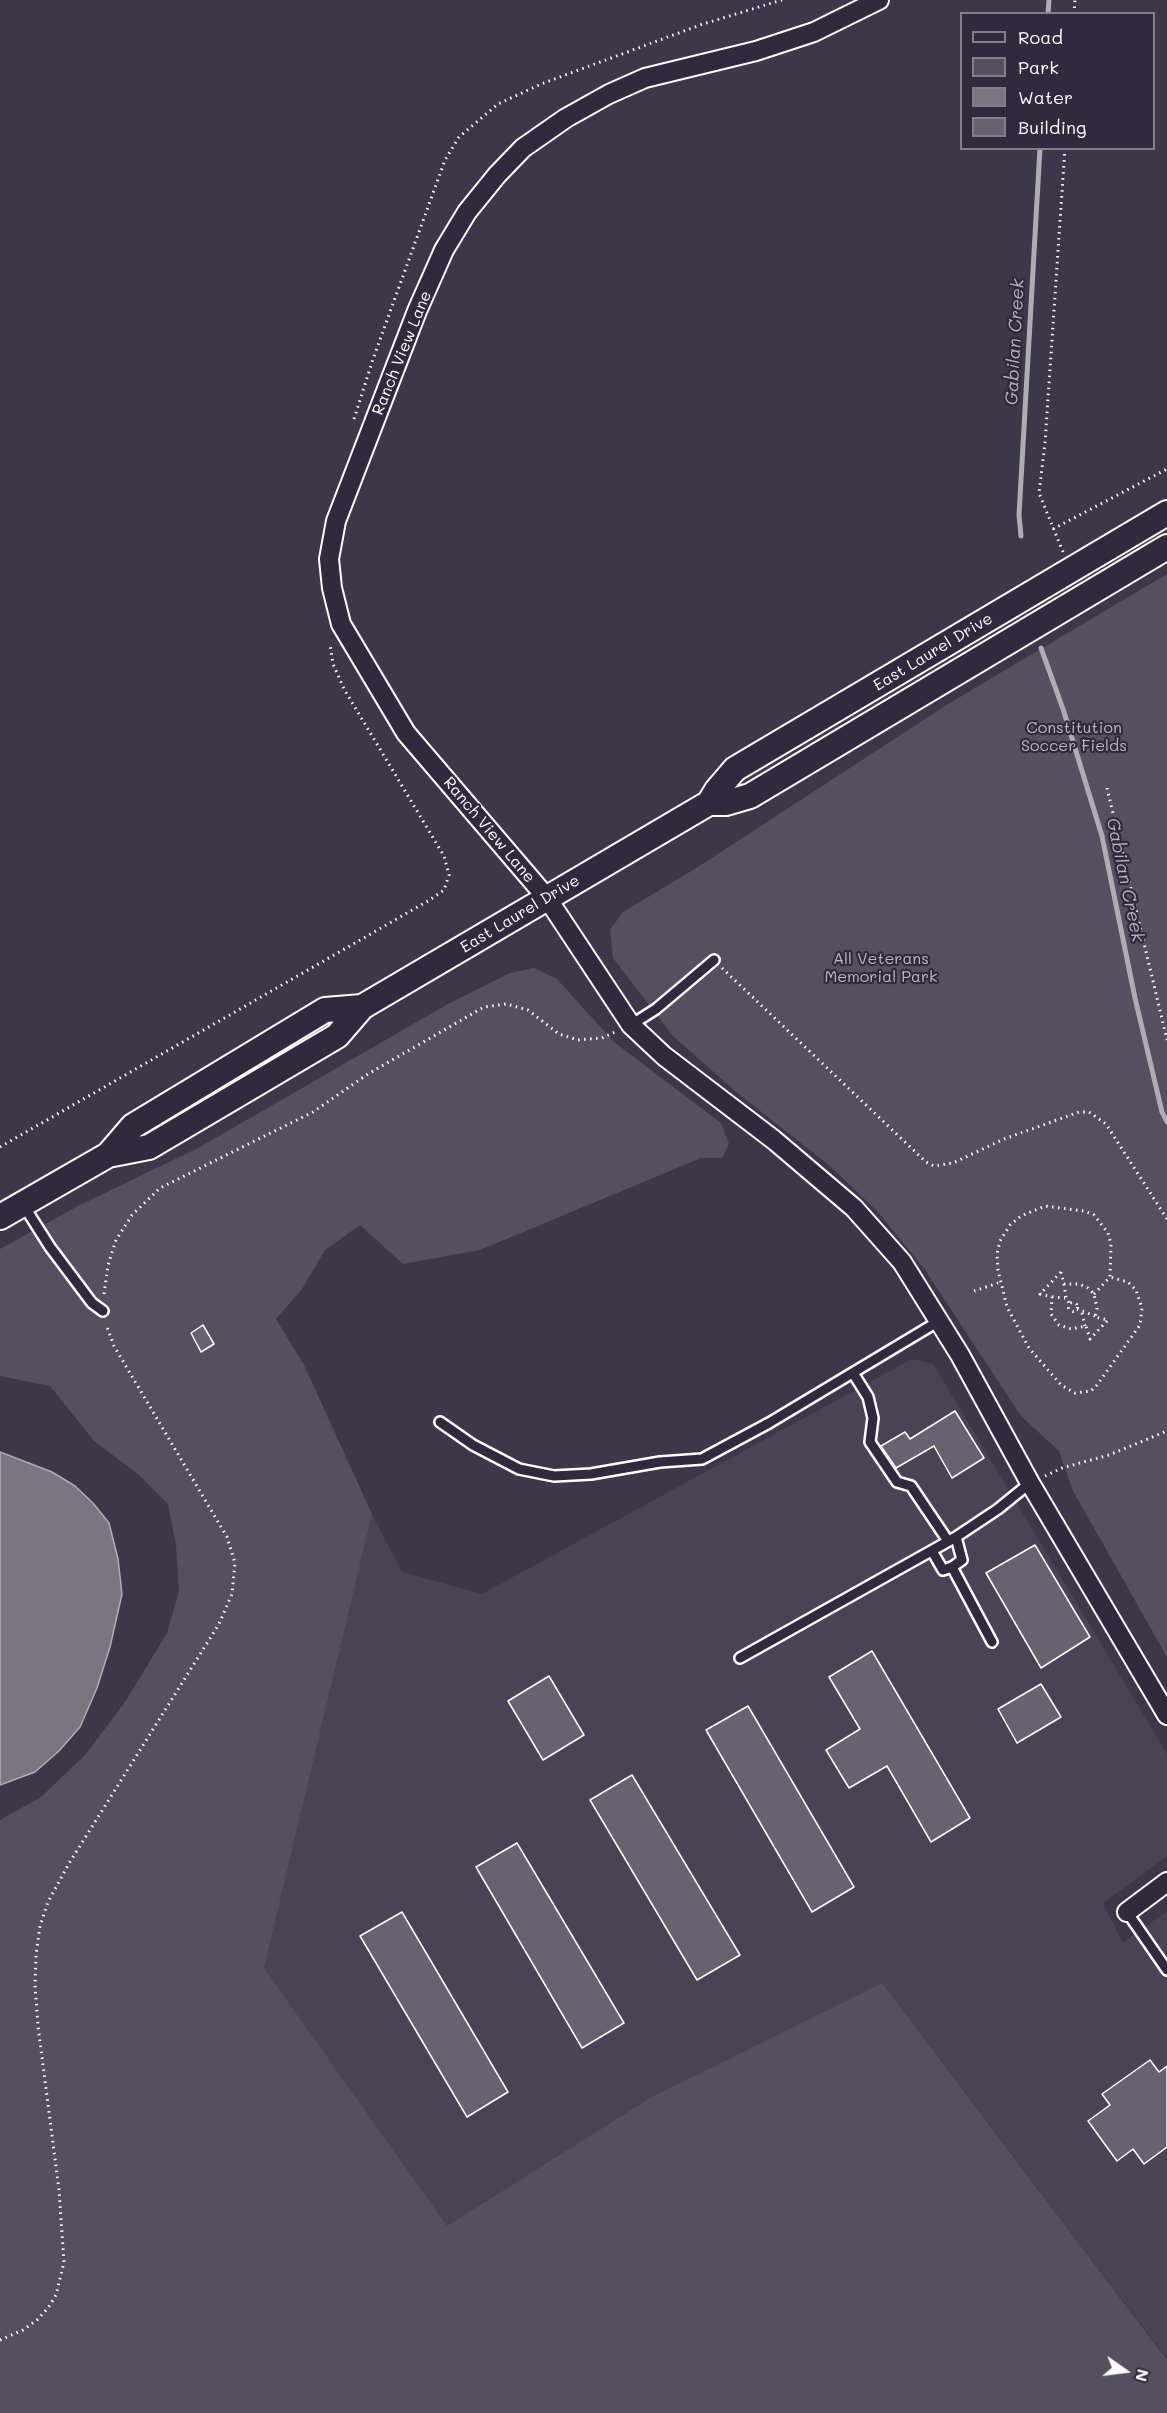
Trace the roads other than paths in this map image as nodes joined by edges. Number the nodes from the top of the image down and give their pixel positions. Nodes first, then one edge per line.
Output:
1 (879, 0) edge
2 (1167, 513) edge
3 (1167, 547) edge
4 (709, 803) junction
5 (547, 898) junction
6 (714, 960) road end
7 (631, 1024) junction
8 (23, 1204) junction
9 (0, 1217) edge
10 (103, 1311) road end
11 (939, 1321) junction
12 (853, 1373) junction
13 (440, 1422) dead end
14 (1030, 1483) junction
15 (952, 1539) junction
16 (932, 1551) junction
17 (952, 1567) junction
18 (993, 1642) dead end
19 (740, 1658) dead end
20 (1167, 1715) edge
21 (1167, 1882) edge
22 (1127, 1912) joint
23 (1167, 1970) edge

1 - 5 street, Ranch View Lane
2 - 4 main road, East Laurel Drive
3 - 4 main road, East Laurel Drive
4 - 5 main road, East Laurel Drive
5 - 7 street, Ranch View Lane
5 - 8 main road, East Laurel Drive
6 - 7 lane
7 - 11 street, Ranch View Lane
8 - 9 main road, East Laurel Drive
8 - 10 lane
11 - 12 lane
11 - 14 street, Ranch View Lane
12 - 13 lane
12 - 15 lane
14 - 15 lane
14 - 20 street, Ranch View Lane
15 - 16 lane
15 - 17 lane
16 - 17 lane
16 - 19 lane
17 - 18 lane
21 - 22 street
22 - 23 lane

